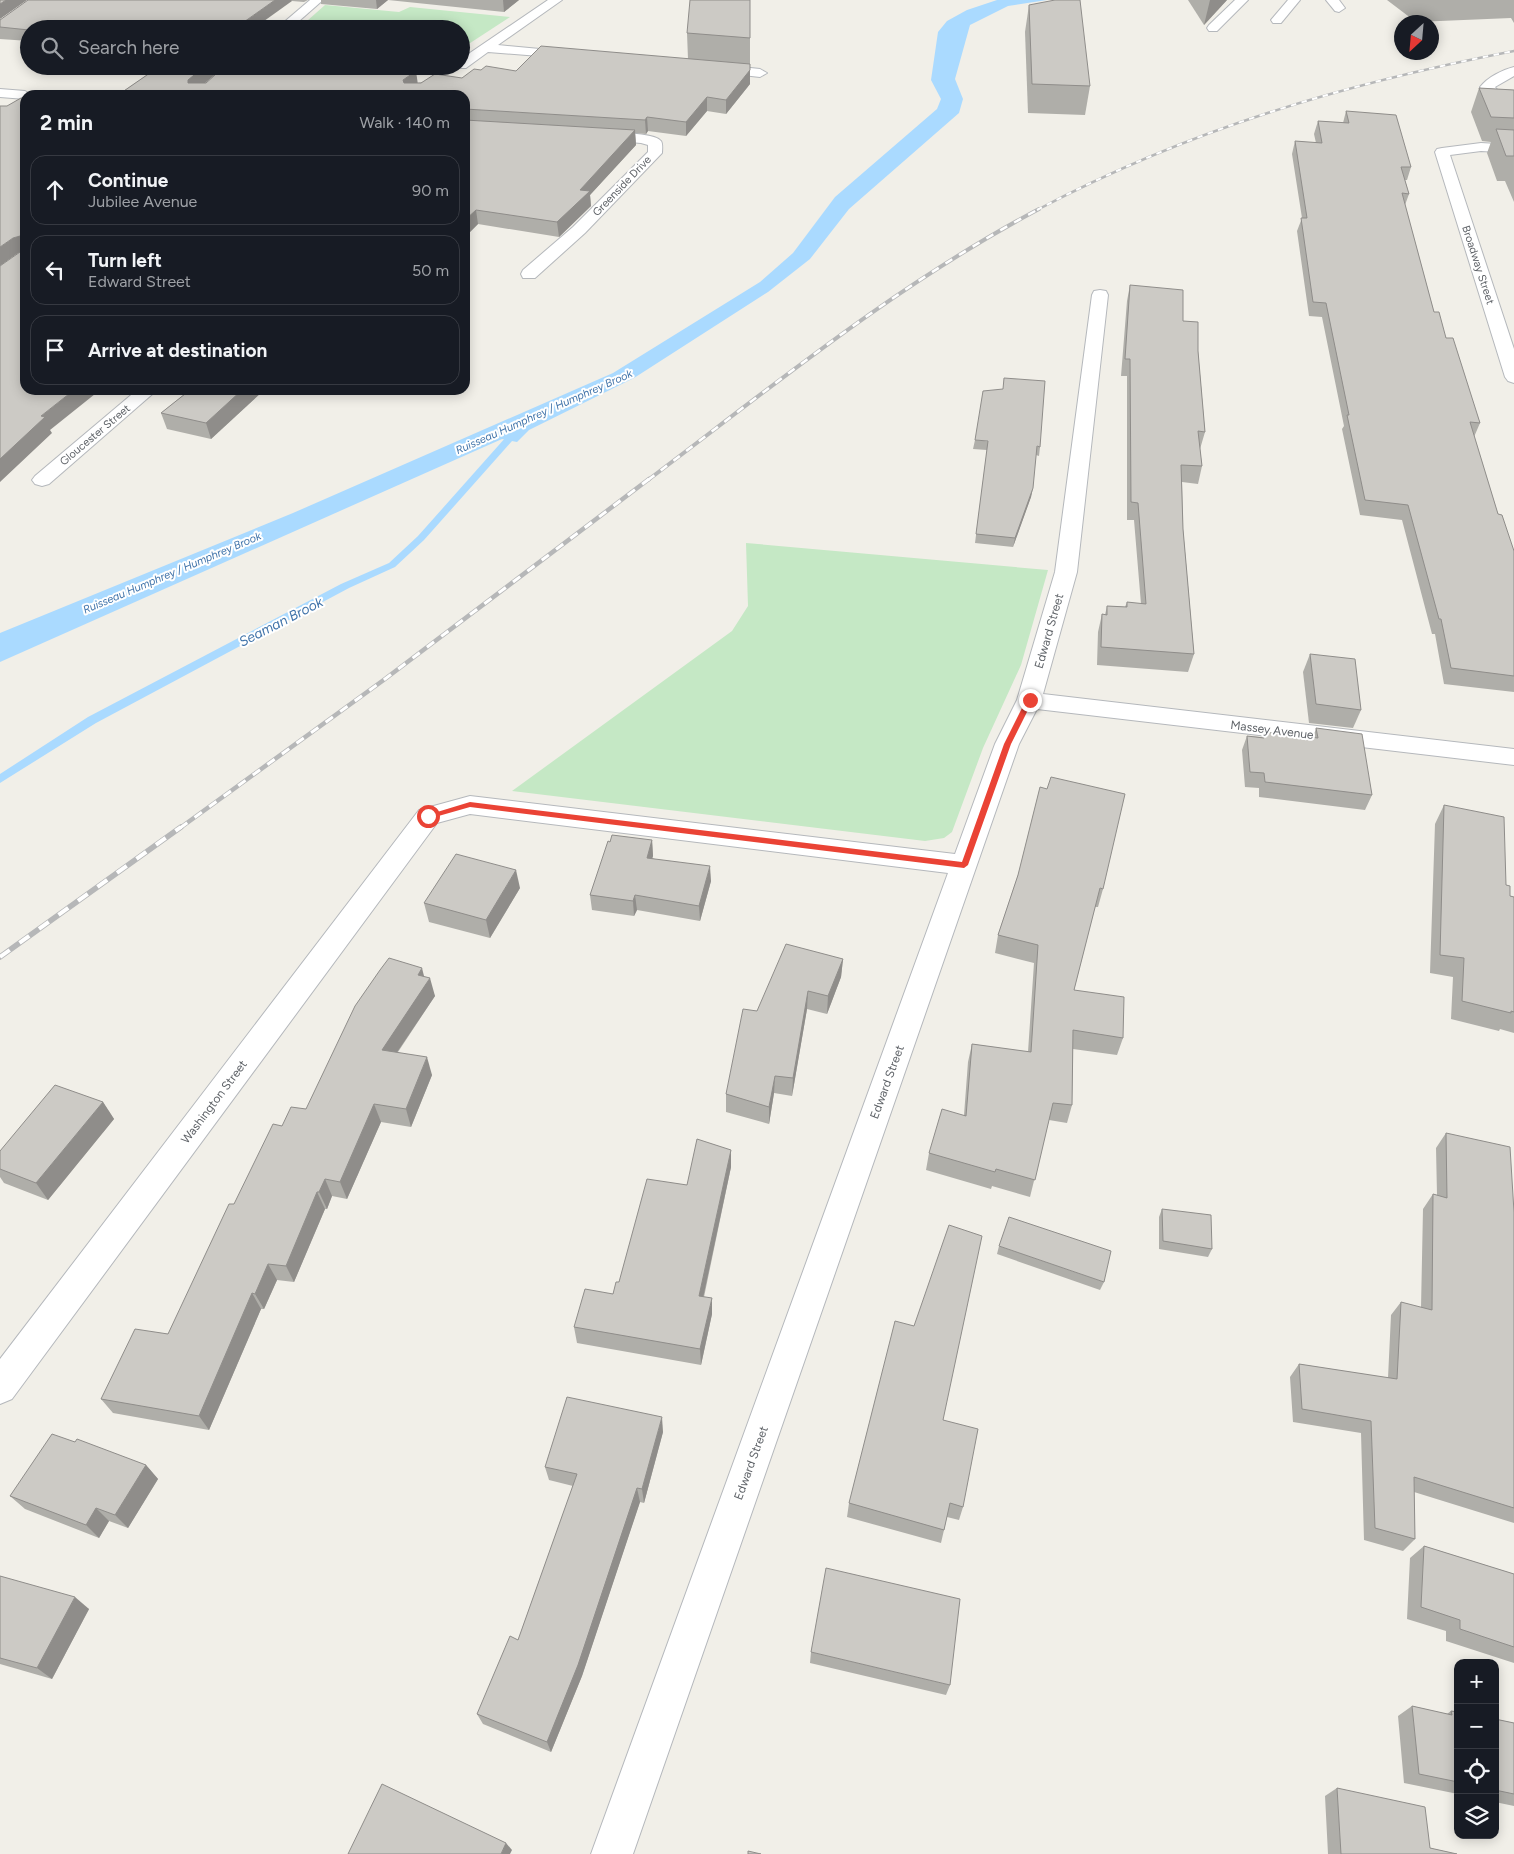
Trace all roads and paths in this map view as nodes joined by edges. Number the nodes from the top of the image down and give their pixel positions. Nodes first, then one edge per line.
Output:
1 (317, 0) edge
2 (556, 0) edge
3 (1242, 0) edge
4 (1294, 0) edge
5 (293, 20) edge
6 (1277, 20) dead end
7 (1213, 28) dead end
8 (486, 48) junction
9 (584, 57) edge
10 (470, 59) edge
11 (701, 67) edge
12 (1514, 71) edge
13 (760, 73) dead end
14 (1, 94) edge
15 (20, 95) edge
16 (1510, 98) edge
17 (1514, 116) edge
18 (584, 136) edge
19 (1514, 149) edge
20 (530, 274) dead end
21 (1100, 295) dead end
22 (1514, 377) edge
23 (142, 395) edge
24 (42, 480) dead end
25 (1030, 700) junction
26 (1514, 757) edge
27 (964, 865) junction
28 (0, 1387) edge
29 (612, 1854) edge

1 - 5 street
2 - 8 street
3 - 7 street
4 - 6 street
8 - 9 street
8 - 10 street
11 - 13 street
12 - 16 street
14 - 15 street
16 - 17 street
18 - 20 street, Greenside Drive
19 - 22 street, Broadway Street
21 - 25 street, Edward Street
23 - 24 street, Gloucester Street
25 - 26 street, Massey Avenue
25 - 27 street, Edward Street
27 - 28 street, Washington Street
27 - 29 street, Edward Street

